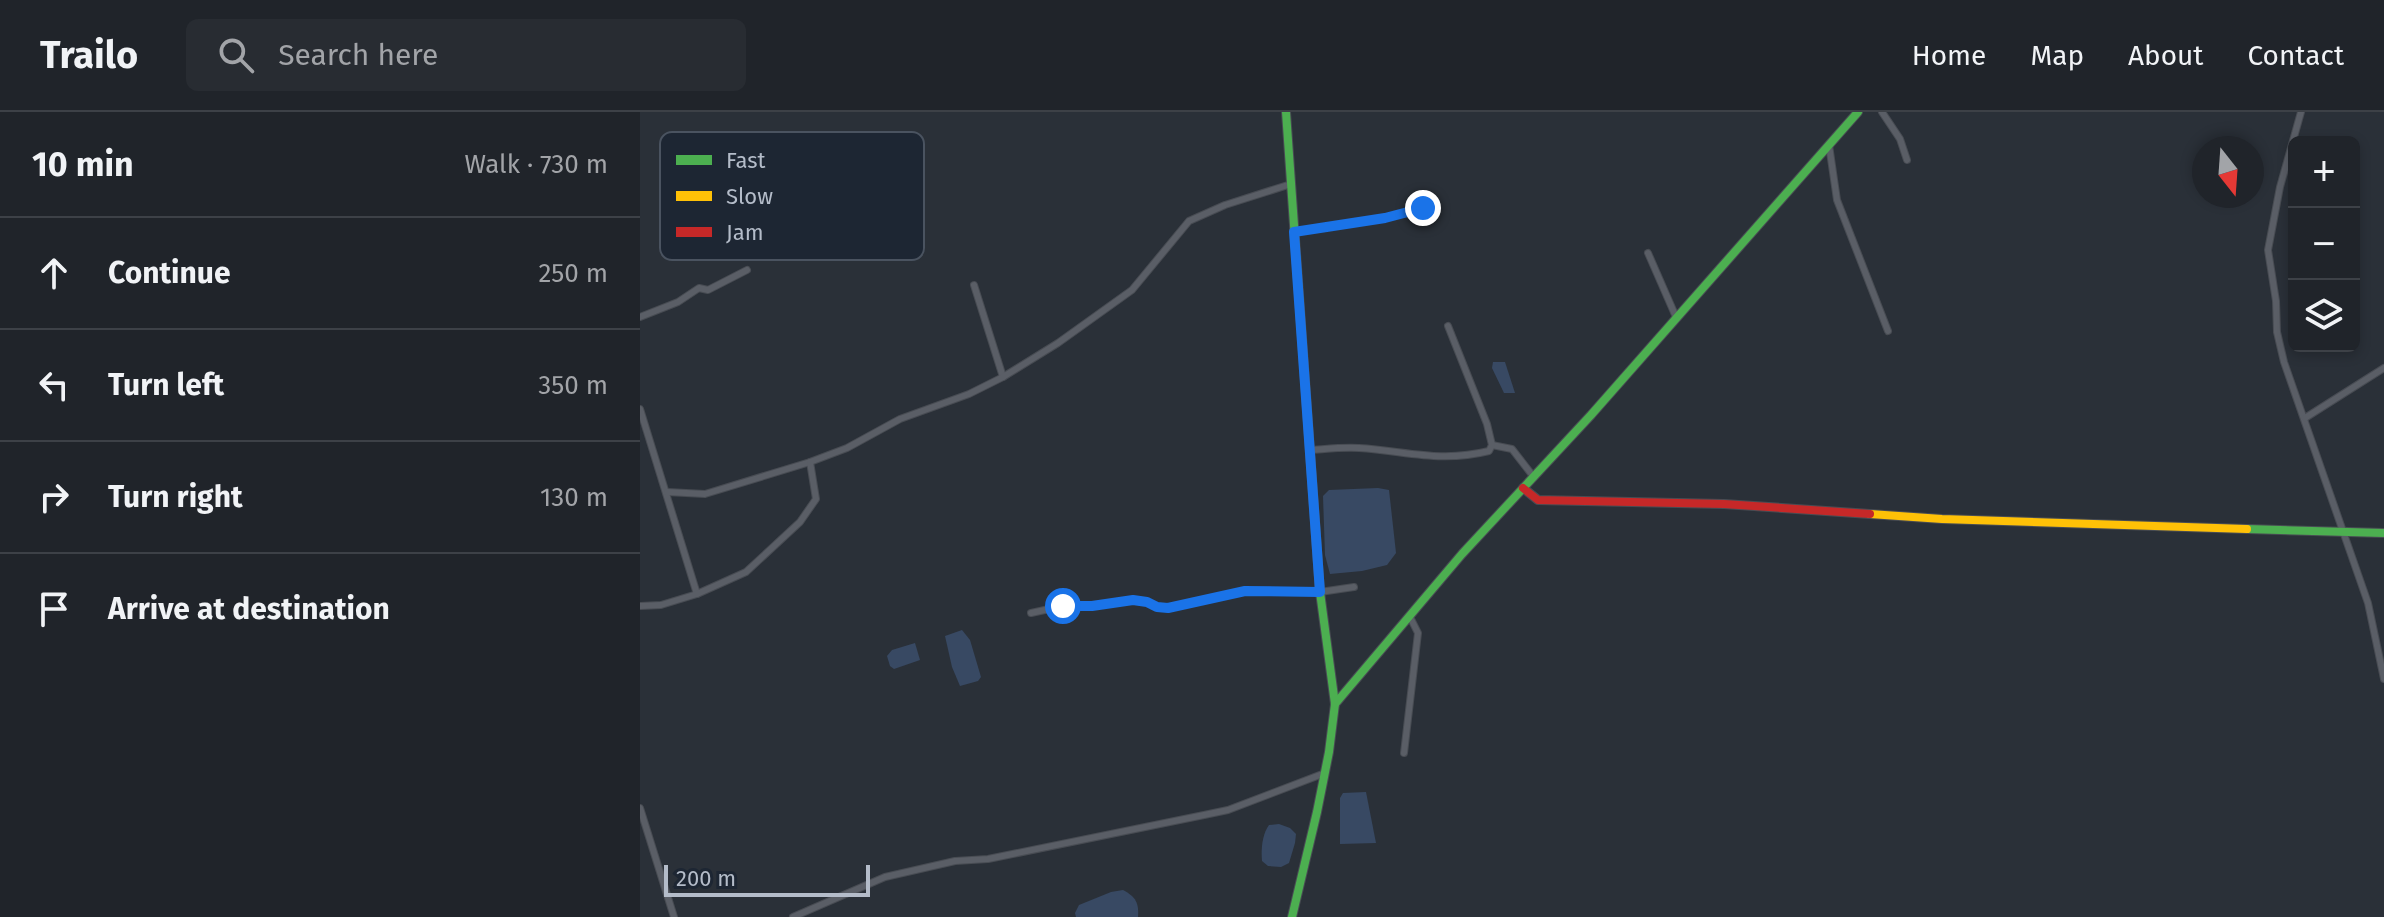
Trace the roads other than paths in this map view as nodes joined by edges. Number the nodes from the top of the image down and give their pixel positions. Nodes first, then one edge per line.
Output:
1 (1286, 112) edge
2 (1858, 112) edge
3 (1882, 112) edge
4 (2301, 112) edge
5 (1829, 145) junction
6 (1907, 160) dead end
7 (1291, 184) junction
8 (1423, 208) dead end
9 (1294, 232) junction
10 (1648, 253) dead end
11 (747, 270) dead end
12 (974, 285) dead end
13 (640, 317) edge
14 (1676, 317) junction
15 (1448, 326) dead end
16 (1888, 331) dead end
17 (2384, 368) edge
18 (1003, 377) junction
19 (640, 409) edge
20 (2305, 418) junction
21 (1492, 445) junction
22 (1310, 450) junction
23 (810, 462) junction
24 (1533, 476) junction
25 (1523, 488) junction
26 (667, 492) junction
27 (2344, 532) junction
28 (2384, 533) edge
29 (1354, 587) dead end
30 (1320, 592) junction
31 (697, 594) junction
32 (640, 606) edge
33 (1031, 613) dead end
34 (1410, 617) junction
35 (2384, 679) edge
36 (1335, 704) junction
37 (1404, 753) dead end
38 (1325, 773) junction
39 (640, 808) edge
40 (674, 917) edge
41 (793, 917) edge
42 (1292, 917) edge

1 - 7 main road
2 - 5 main road
3 - 6 street
4 - 20 street
5 - 14 main road
5 - 16 street
7 - 9 main road
7 - 18 street
8 - 9 street
9 - 22 main road
10 - 14 street
11 - 13 street
12 - 18 street
14 - 24 main road
15 - 21 street
17 - 20 street
18 - 23 street
19 - 26 street
20 - 27 street
21 - 22 street
21 - 24 street
22 - 30 main road
23 - 26 street
23 - 31 street
24 - 25 main road
25 - 27 main road
25 - 34 main road
26 - 31 street
27 - 28 main road
27 - 35 street
29 - 30 street
30 - 33 street
30 - 36 main road
31 - 32 street
34 - 36 main road
34 - 37 street
36 - 38 main road
38 - 41 street
38 - 42 main road
39 - 40 street

